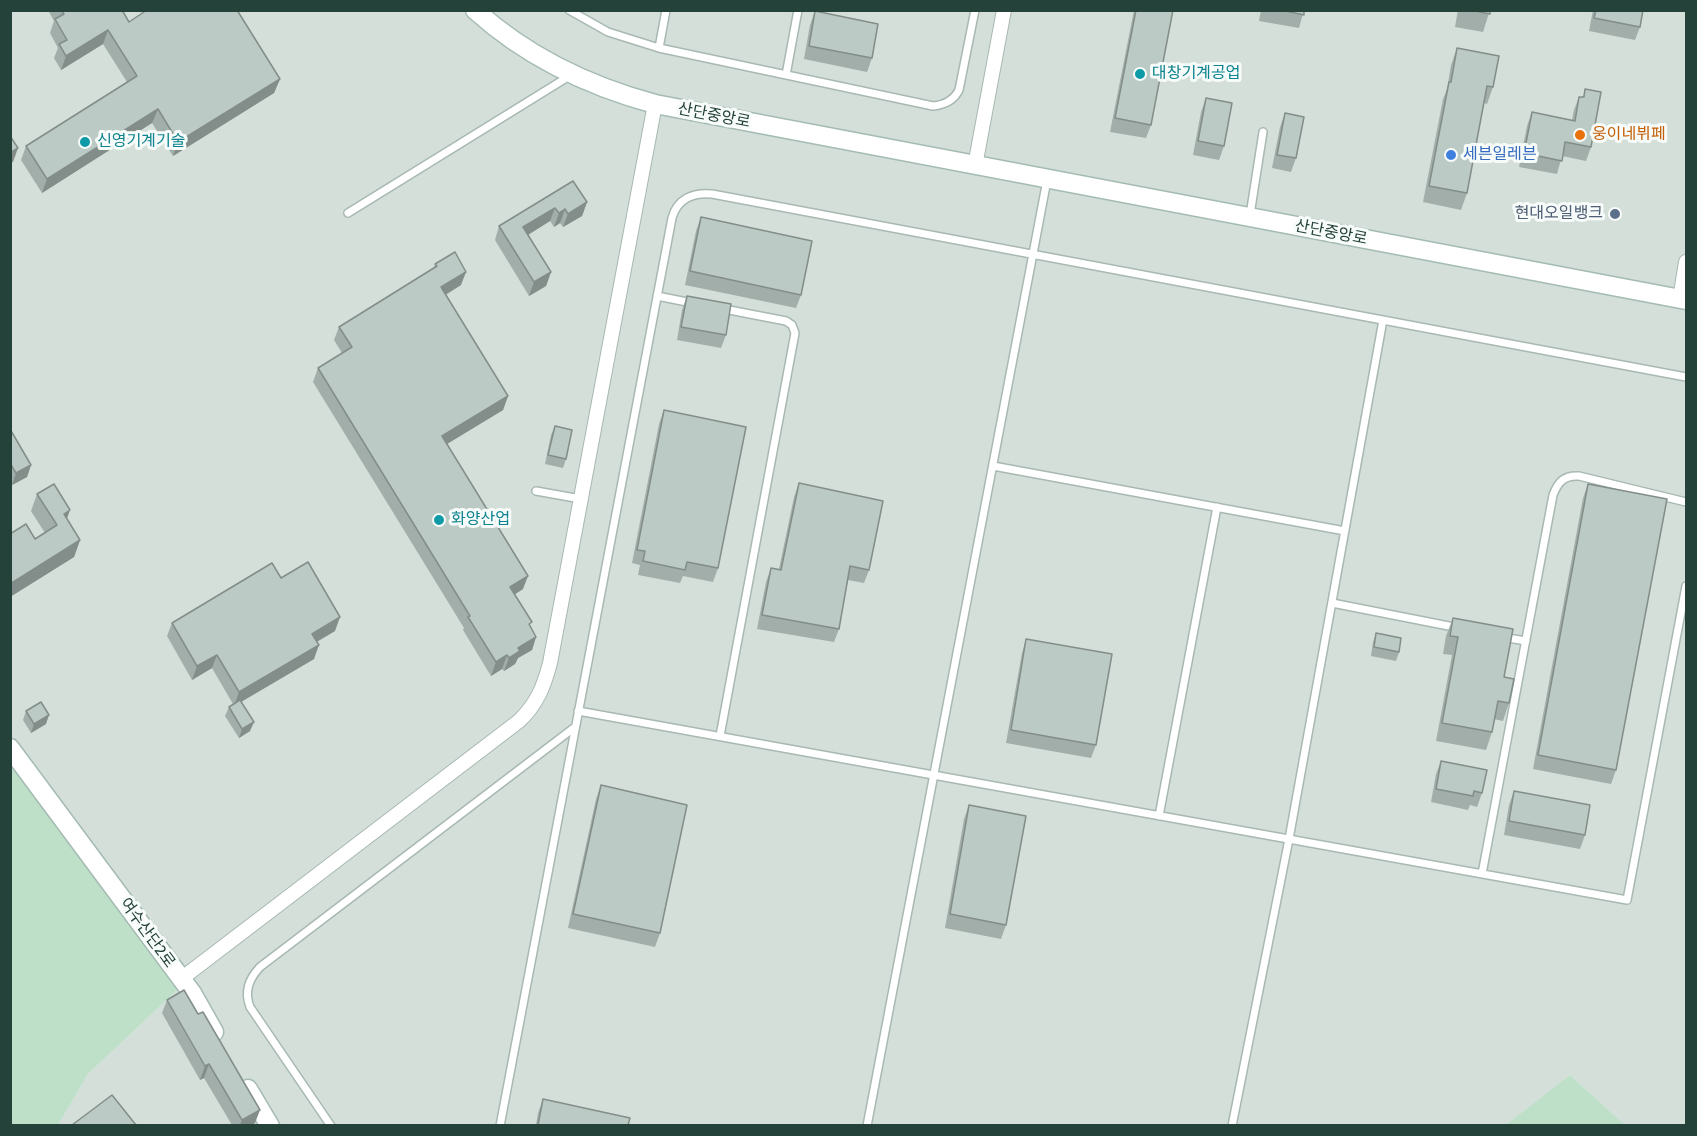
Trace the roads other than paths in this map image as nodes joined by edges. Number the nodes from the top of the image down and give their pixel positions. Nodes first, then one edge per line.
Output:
1 (475, 10) edge
2 (569, 10) edge
3 (666, 10) edge
4 (798, 10) edge
5 (975, 10) edge
6 (1004, 10) edge
7 (658, 48) junction
8 (571, 75) junction
9 (786, 75) junction
10 (655, 104) junction
11 (1263, 132) dead end
12 (975, 166) junction
13 (1047, 180) junction
14 (348, 213) dead end
15 (1250, 218) junction
16 (1033, 254) junction
17 (1686, 262) edge
18 (657, 296) junction
19 (1683, 299) edge
20 (702, 305) edge
21 (714, 307) edge
22 (1383, 320) junction
23 (1686, 377) edge
24 (993, 465) junction
25 (536, 490) dead end
26 (581, 499) junction
27 (1686, 501) edge
28 (1218, 507) junction
29 (1345, 531) junction
30 (1686, 586) edge
31 (1332, 603) junction
32 (1468, 630) edge
33 (1491, 634) edge
34 (1526, 641) junction
35 (578, 711) junction
36 (575, 727) junction
37 (720, 736) junction
38 (10, 748) edge
39 (934, 775) junction
40 (1159, 816) junction
41 (1289, 839) junction
42 (1482, 874) junction
43 (181, 979) junction
44 (222, 1044) edge
45 (240, 1074) edge
46 (270, 1125) edge
47 (331, 1125) edge
48 (500, 1125) edge
49 (867, 1125) edge
50 (1232, 1125) edge

1 - 8 street, 산단중앙로
2 - 7 lane
3 - 7 lane
4 - 9 lane
5 - 9 lane
6 - 12 street
7 - 9 lane
8 - 10 street, 산단중앙로
8 - 14 lane
10 - 12 street, 산단중앙로
10 - 26 street
11 - 15 lane
12 - 13 street, 산단중앙로
13 - 15 street, 산단중앙로
13 - 16 lane
15 - 19 street, 산단중앙로
16 - 18 lane
16 - 22 lane
16 - 24 lane
17 - 19 street
18 - 20 lane
18 - 35 lane
21 - 37 lane
22 - 23 lane
22 - 29 lane
24 - 28 lane
24 - 39 lane
25 - 26 lane
26 - 43 street
27 - 34 lane
28 - 29 lane
28 - 40 lane
29 - 31 lane
30 - 42 lane
31 - 32 lane
31 - 41 lane
33 - 34 lane
34 - 42 lane
35 - 36 lane
35 - 37 lane
36 - 47 lane
36 - 48 lane
37 - 39 lane
38 - 43 street, 여수산단2로
39 - 40 lane
39 - 49 lane
40 - 41 lane
41 - 42 lane
41 - 50 lane
43 - 44 street, 여수산단2로
45 - 46 street

